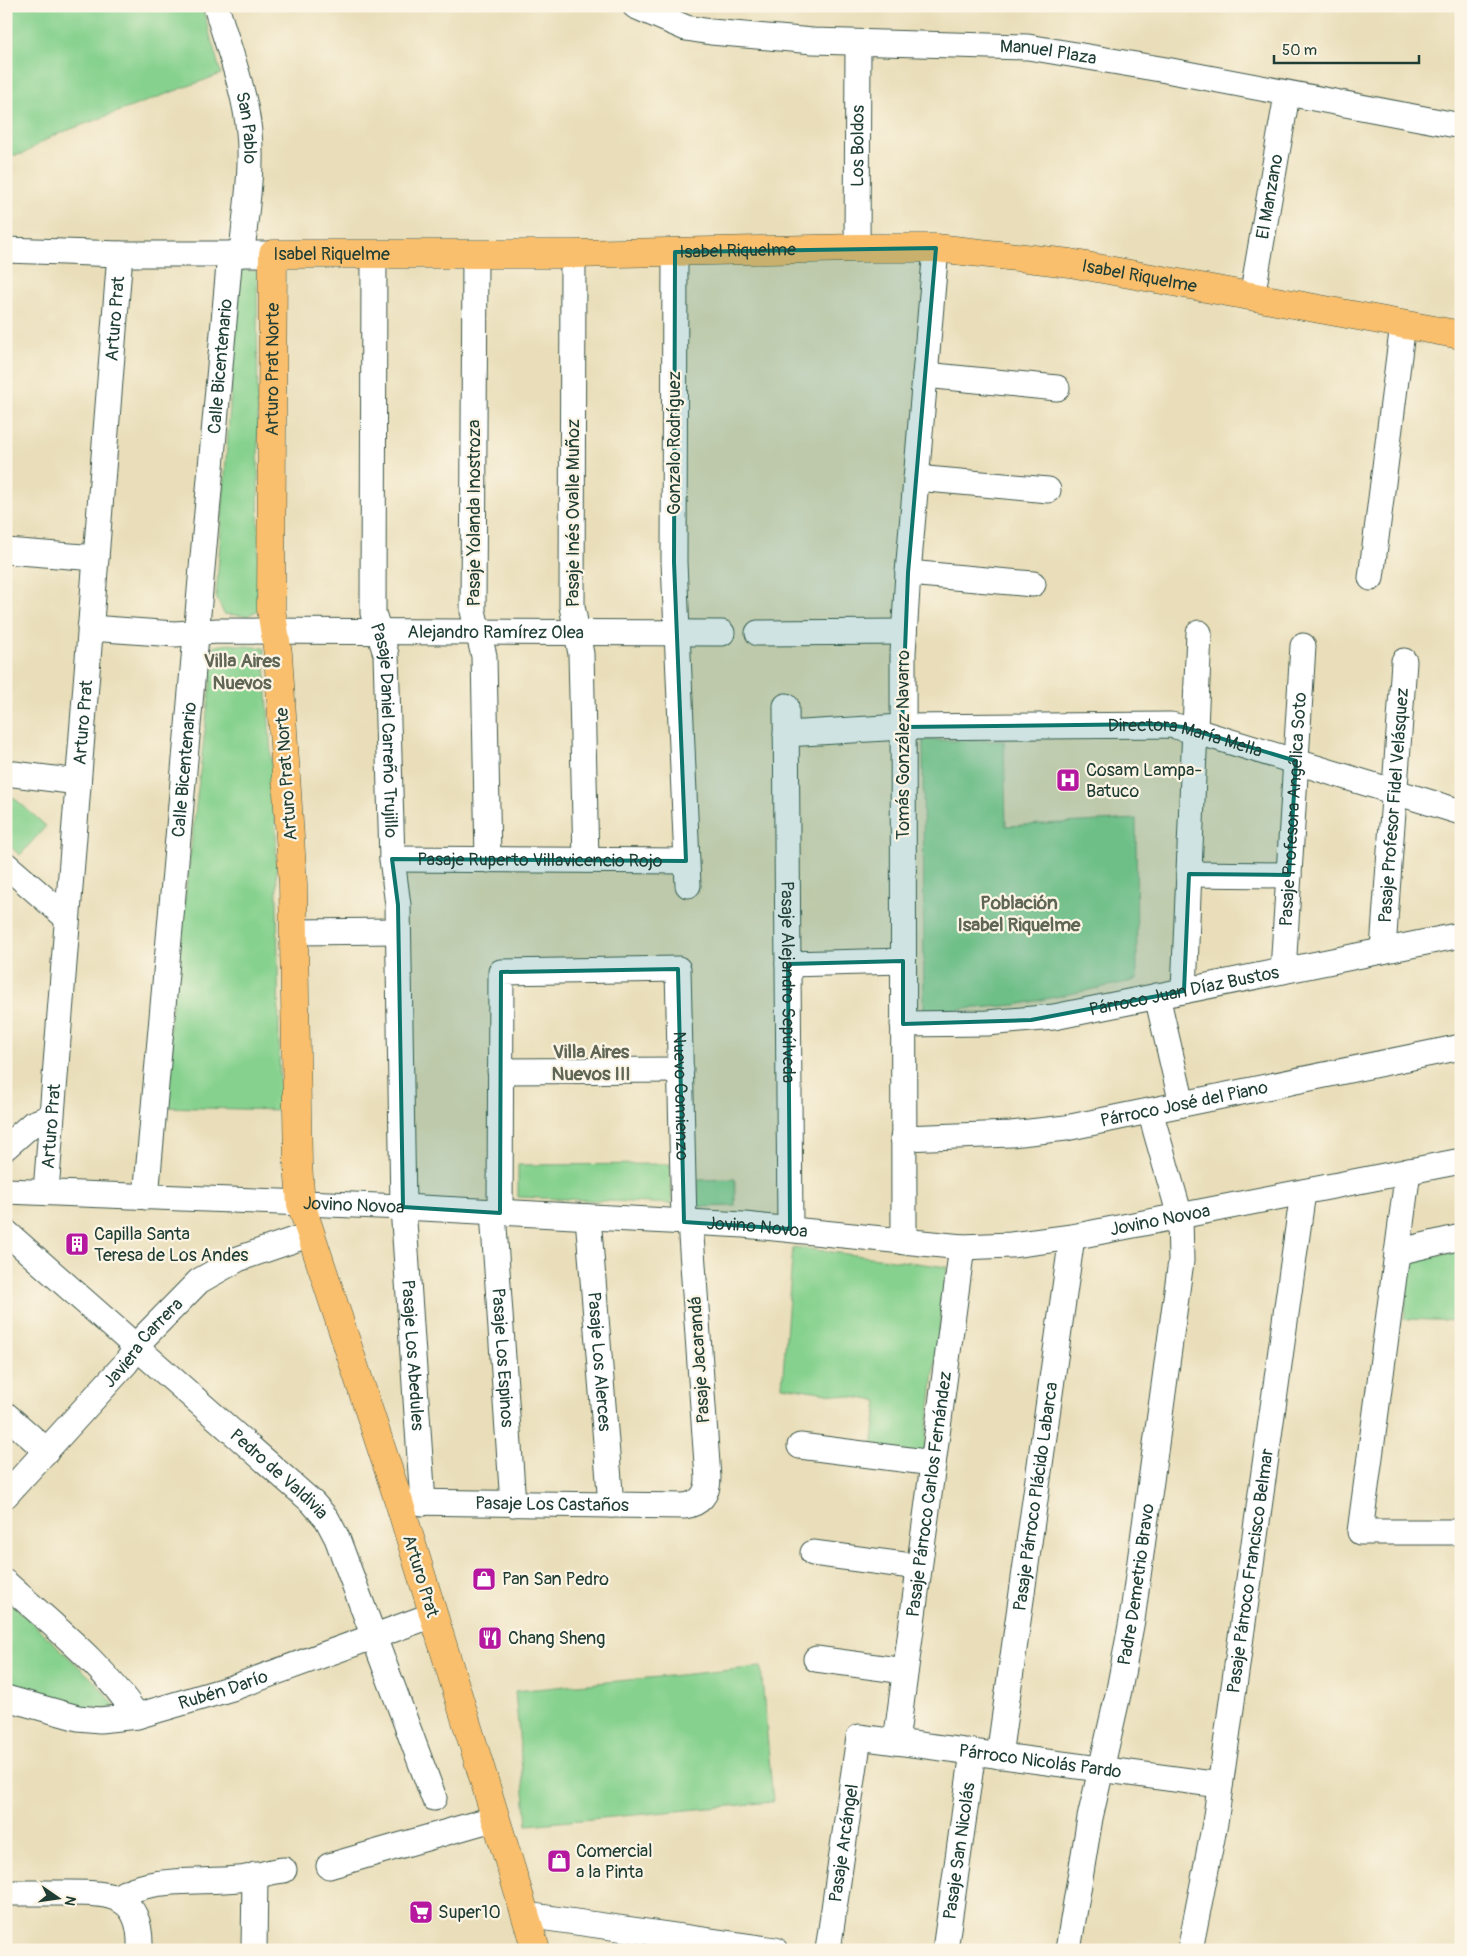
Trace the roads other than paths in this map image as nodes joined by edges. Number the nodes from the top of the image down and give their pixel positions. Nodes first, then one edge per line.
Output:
1 (216, 6) edge
2 (635, 6) edge
3 (858, 43) junction
4 (1287, 95) junction
5 (1461, 126) edge
6 (857, 248) junction
7 (936, 248) junction
8 (6, 250) edge
9 (675, 252) junction
10 (120, 254) junction
11 (236, 254) junction
12 (273, 254) junction
13 (374, 254) junction
14 (475, 254) junction
15 (572, 254) junction
16 (1252, 297) junction
17 (1402, 324) junction
18 (1461, 335) edge
19 (925, 375) junction
20 (1058, 388) dead end
21 (916, 478) junction
22 (1048, 490) dead end
23 (6, 551) edge
24 (96, 558) junction
25 (908, 573) junction
26 (1371, 578) dead end
27 (1033, 584) dead end
28 (90, 628) junction
29 (274, 631) junction
30 (196, 632) junction
31 (379, 632) junction
32 (478, 632) junction
33 (904, 632) junction
34 (577, 633) junction
35 (678, 633) junction
36 (758, 633) dead end
37 (1199, 633) dead end
38 (722, 634) dead end
39 (1303, 646) dead end
40 (1404, 661) dead end
41 (786, 706) dead end
42 (902, 727) junction
43 (1195, 731) junction
44 (786, 734) junction
45 (1296, 761) junction
46 (6, 773) edge
47 (78, 782) junction
48 (1394, 792) junction
49 (1461, 812) edge
50 (392, 859) junction
51 (488, 860) junction
52 (586, 860) junction
53 (6, 865) edge
54 (1189, 874) junction
55 (1289, 876) junction
56 (67, 918) junction
57 (398, 931) junction
58 (294, 932) junction
59 (1461, 935) edge
60 (1383, 951) junction
61 (903, 961) junction
62 (788, 964) junction
63 (1283, 971) junction
64 (1184, 990) junction
65 (1157, 996) junction
66 (903, 1024) junction
67 (1461, 1047) edge
68 (681, 1070) junction
69 (500, 1071) junction
70 (1182, 1104) junction
71 (1150, 1111) junction
72 (51, 1117) junction
73 (904, 1138) junction
74 (6, 1148) edge
75 (1461, 1161) edge
76 (1408, 1171) junction
77 (6, 1191) edge
78 (46, 1191) junction
79 (1303, 1192) junction
80 (146, 1197) junction
81 (301, 1204) junction
82 (404, 1207) junction
83 (496, 1212) junction
84 (1180, 1216) junction
85 (588, 1217) junction
86 (687, 1222) junction
87 (790, 1229) junction
88 (6, 1232) edge
89 (311, 1234) junction
90 (1072, 1237) junction
91 (1461, 1237) edge
92 (904, 1242) junction
93 (962, 1247) junction
94 (1397, 1252) junction
95 (137, 1347) junction
96 (6, 1415) edge
97 (800, 1446) dead end
98 (47, 1450) junction
99 (933, 1463) junction
100 (6, 1496) edge
101 (703, 1497) joint
102 (411, 1502) junction
103 (513, 1504) junction
104 (612, 1505) junction
105 (1461, 1532) edge
106 (813, 1553) dead end
107 (919, 1568) junction
108 (6, 1583) edge
109 (433, 1615) junction
110 (374, 1637) junction
111 (816, 1659) dead end
112 (905, 1671) junction
113 (6, 1698) edge
114 (137, 1716) junction
115 (859, 1737) joint
116 (896, 1742) junction
117 (973, 1752) junction
118 (1000, 1756) junction
119 (1101, 1769) junction
120 (1220, 1785) junction
121 (434, 1798) dead end
122 (496, 1818) junction
123 (329, 1866) dead end
124 (284, 1870) dead end
125 (255, 1875) junction
126 (6, 1893) edge
127 (117, 1897) junction
128 (526, 1915) junction
129 (140, 1950) edge
130 (254, 1950) edge
131 (536, 1950) edge
132 (775, 1950) edge
133 (828, 1950) edge
134 (945, 1950) edge
135 (1068, 1950) edge
136 (1190, 1950) edge

1 - 11 street, San Pablo
2 - 3 street, Manuel Plaza
3 - 4 street, Manuel Plaza
3 - 6 street, Los Boldos
4 - 5 street, Manuel Plaza
4 - 16 street, El Manzano
6 - 7 main road, Isabel Riquelme
6 - 9 main road, Isabel Riquelme
7 - 16 main road, Isabel Riquelme
7 - 19 street, Tomás González Navarro
8 - 10 street, Isabel Riquelme
9 - 15 main road, Isabel Riquelme
9 - 35 street, Gonzalo Rodríguez
10 - 11 street, Isabel Riquelme
10 - 24 street, Arturo Prat
11 - 12 street, Isabel Riquelme
11 - 30 street, Calle Bicentenario
12 - 13 main road, Isabel Riquelme
12 - 29 main road, Arturo Prat Norte
13 - 14 main road, Isabel Riquelme
13 - 31 street, Pasaje Daniel Carreño Trujillo
14 - 15 main road, Isabel Riquelme
14 - 32 street, Pasaje Yolanda Inostroza
15 - 34 street, Pasaje Inés Ovalle Muñoz
16 - 17 main road, Isabel Riquelme
17 - 18 main road, Isabel Riquelme
17 - 26 street
19 - 20 street
19 - 21 street, Tomás González Navarro
21 - 22 street
21 - 25 street, Tomás González Navarro
23 - 24 street
24 - 28 street, Arturo Prat
25 - 27 street
25 - 33 street, Tomás González Navarro
28 - 30 street, Alejandro Ramírez Olea
28 - 47 street, Arturo Prat
29 - 30 street, Alejandro Ramírez Olea
29 - 31 street, Alejandro Ramírez Olea
29 - 58 main road, Arturo Prat Norte
30 - 80 street, Calle Bicentenario
31 - 32 street, Alejandro Ramírez Olea
31 - 50 street, Pasaje Daniel Carreño Trujillo
32 - 34 street, Alejandro Ramírez Olea
32 - 51 street, Pasaje Yolanda Inostroza
33 - 36 street
33 - 42 street, Tomás González Navarro
34 - 35 street, Alejandro Ramírez Olea
34 - 52 street, Pasaje Inés Ovalle Muñoz
35 - 38 street, Alejandro Ramírez Olea
35 - 52 street, Pasaje Ruperto Villavicencio Rojo
37 - 43 street
39 - 45 street, Pasaje Profesora Angélica Soto
40 - 48 street, Pasaje Profesor Fidel Velásquez
41 - 44 street, Pasaje Alejandro Sepúlveda
42 - 43 street, Directora María Mella
42 - 44 street
42 - 61 street, Tomás González Navarro
43 - 45 street, Directora María Mella
43 - 54 street
44 - 62 street, Pasaje Alejandro Sepúlveda
45 - 48 street, Directora María Mella
45 - 55 street, Pasaje Profesora Angélica Soto
46 - 47 street
47 - 56 street, Arturo Prat
48 - 49 street, Directora María Mella
48 - 60 street, Pasaje Profesor Fidel Velásquez
50 - 51 street, Pasaje Ruperto Villavicencio Rojo
50 - 57 street, Pasaje Daniel Carreño Trujillo
51 - 52 street, Pasaje Ruperto Villavicencio Rojo
53 - 56 street
54 - 55 street
54 - 64 street
55 - 63 street, Pasaje Profesora Angélica Soto
56 - 72 street, Arturo Prat
57 - 58 street
57 - 82 street, Pasaje Daniel Carreño Trujillo
58 - 81 main road, Arturo Prat Norte
59 - 60 street, Párroco Juan Díaz Bustos
60 - 63 street, Párroco Juan Díaz Bustos
61 - 62 street
61 - 66 street, Tomás González Navarro
62 - 87 street, Pasaje Alejandro Sepúlveda
63 - 64 street, Párroco Juan Díaz Bustos
64 - 65 street, Párroco Juan Díaz Bustos
65 - 66 street, Párroco Juan Díaz Bustos
65 - 70 street
66 - 73 street, Tomás González Navarro
67 - 70 street, Párroco José del Piano
68 - 69 street
68 - 69 street, Nuevo Comienzo
68 - 86 street, Nuevo Comienzo
69 - 83 street
70 - 71 street, Párroco José del Piano
71 - 73 street, Párroco José del Piano
71 - 84 street, Padre Demetrio Bravo
72 - 74 street
72 - 78 street, Arturo Prat
73 - 92 street, Tomás González Navarro
75 - 76 street, Jovino Novoa
76 - 79 street, Jovino Novoa
76 - 94 street
77 - 78 street, Jovino Novoa
78 - 80 street, Jovino Novoa
79 - 84 street, Jovino Novoa
79 - 120 street, Pasaje Párroco Francisco Belmar
80 - 81 street, Jovino Novoa
81 - 82 street, Jovino Novoa
81 - 89 main road, Arturo Prat
82 - 83 street, Jovino Novoa
82 - 102 street, Pasaje Los Abedules
83 - 85 street, Jovino Novoa
83 - 103 street, Pasaje Los Espinos
84 - 90 street, Jovino Novoa
84 - 119 street, Padre Demetrio Bravo
85 - 86 street, Jovino Novoa
85 - 104 street, Pasaje Los Alerces
86 - 87 street, Jovino Novoa
86 - 101 street, Pasaje Jacarandá
87 - 92 street, Jovino Novoa
88 - 95 street, Pedro de Valdivia
89 - 95 street, Javiera Carrera
89 - 102 main road, Arturo Prat
90 - 93 street, Jovino Novoa
90 - 118 street, Pasaje Párroco Plácido Labarca
91 - 94 street
92 - 93 street, Jovino Novoa
93 - 99 street, Pasaje Párroco Carlos Fernández
94 - 105 street
95 - 98 street, Javiera Carrera
95 - 110 street, Pedro de Valdivia
96 - 98 street
97 - 99 street
98 - 100 street, Javiera Carrera
99 - 107 street, Pasaje Párroco Carlos Fernández
101 - 104 street, Pasaje Los Castaños
102 - 103 street, Pasaje Los Castaños
102 - 109 main road, Arturo Prat
103 - 104 street, Pasaje Los Castaños
106 - 107 street
107 - 112 street, Pasaje Párroco Carlos Fernández
108 - 114 street
109 - 110 street, Rubén Darío
109 - 122 main road, Arturo Prat
110 - 114 street, Rubén Darío
110 - 121 street, Pedro de Valdivia
111 - 112 street
112 - 116 street, Pasaje Párroco Carlos Fernández
113 - 114 street, Rubén Darío
115 - 116 street, Párroco Nicolás Pardo
115 - 133 street, Pasaje Arcángel
116 - 117 street, Párroco Nicolás Pardo
117 - 118 street, Párroco Nicolás Pardo
117 - 134 street, Pasaje San Nicolás
118 - 119 street, Párroco Nicolás Pardo
119 - 120 street, Párroco Nicolás Pardo
119 - 135 street, Padre Demetrio Bravo
120 - 136 street, Pasaje Párroco Francisco Belmar
122 - 123 street
122 - 128 main road, Arturo Prat
124 - 125 street
125 - 127 street
125 - 130 street
126 - 127 street
127 - 129 street
128 - 131 main road, Arturo Prat
128 - 132 street

